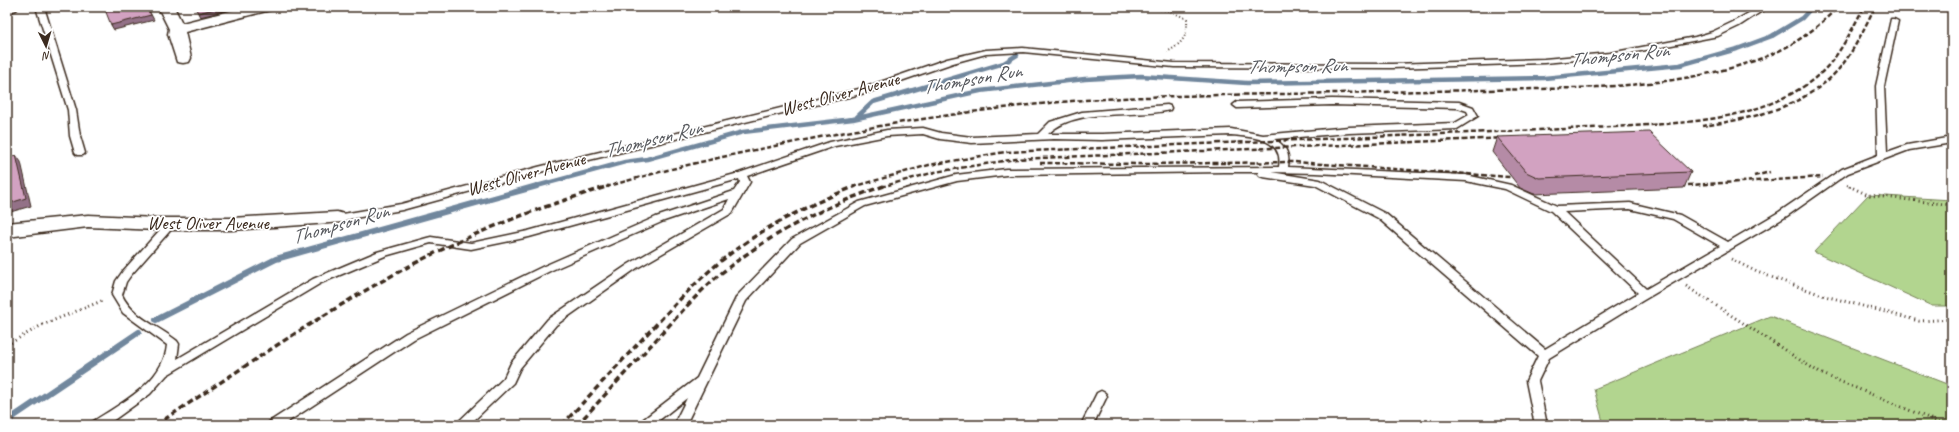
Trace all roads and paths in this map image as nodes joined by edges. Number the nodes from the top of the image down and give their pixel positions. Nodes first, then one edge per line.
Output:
1 (10, 7) edge
2 (40, 7) edge
3 (166, 7) edge
4 (265, 7) edge
5 (1142, 7) edge
6 (1764, 7) edge
7 (7, 8) edge
8 (1894, 21) dead end
9 (177, 29) junction
10 (183, 58) dead end
11 (1150, 63) junction
12 (1236, 105) dead end
13 (1167, 108) dead end
14 (1040, 136) junction
15 (1263, 138) junction
16 (1952, 140) edge
17 (80, 153) dead end
18 (1883, 157) junction
19 (1224, 169) junction
20 (1283, 169) junction
21 (742, 175) junction
22 (1833, 179) junction
23 (738, 193) junction
24 (1952, 205) edge
25 (1555, 209) junction
26 (337, 218) joint
27 (171, 224) junction
28 (7, 230) edge
29 (1728, 246) junction
30 (1717, 252) junction
31 (1672, 278) junction
32 (1645, 294) junction
33 (117, 295) junction
34 (1952, 319) edge
35 (7, 345) edge
36 (1544, 355) junction
37 (164, 372) junction
38 (702, 380) junction
39 (1101, 396) dead end
40 (96, 425) edge
41 (273, 425) edge
42 (461, 425) edge
43 (644, 425) edge
44 (682, 425) edge
45 (1087, 425) edge
46 (1541, 425) edge
47 (1945, 425) edge

1 - 7 street
2 - 17 lane
3 - 9 street
4 - 9 street
5 - 11 path
6 - 11 lane, West Oliver Avenue
8 - 18 lane
9 - 10 street
11 - 26 lane, West Oliver Avenue
12 - 15 lane
13 - 14 lane
14 - 15 lane
14 - 21 lane
15 - 20 lane
16 - 18 lane
18 - 22 lane
19 - 20 lane
19 - 36 lane
19 - 38 lane
20 - 25 lane
21 - 23 lane
21 - 37 lane
22 - 24 path
22 - 29 lane
23 - 41 lane
23 - 42 lane
25 - 29 lane
25 - 32 lane
26 - 27 street, West Oliver Avenue
27 - 28 street, West Oliver Avenue
27 - 33 lane
29 - 30 lane
30 - 31 lane
30 - 34 path
31 - 32 lane
31 - 47 path
32 - 36 lane
33 - 35 path
33 - 37 lane
36 - 46 lane
37 - 40 lane
38 - 43 lane
38 - 44 lane
39 - 45 lane

